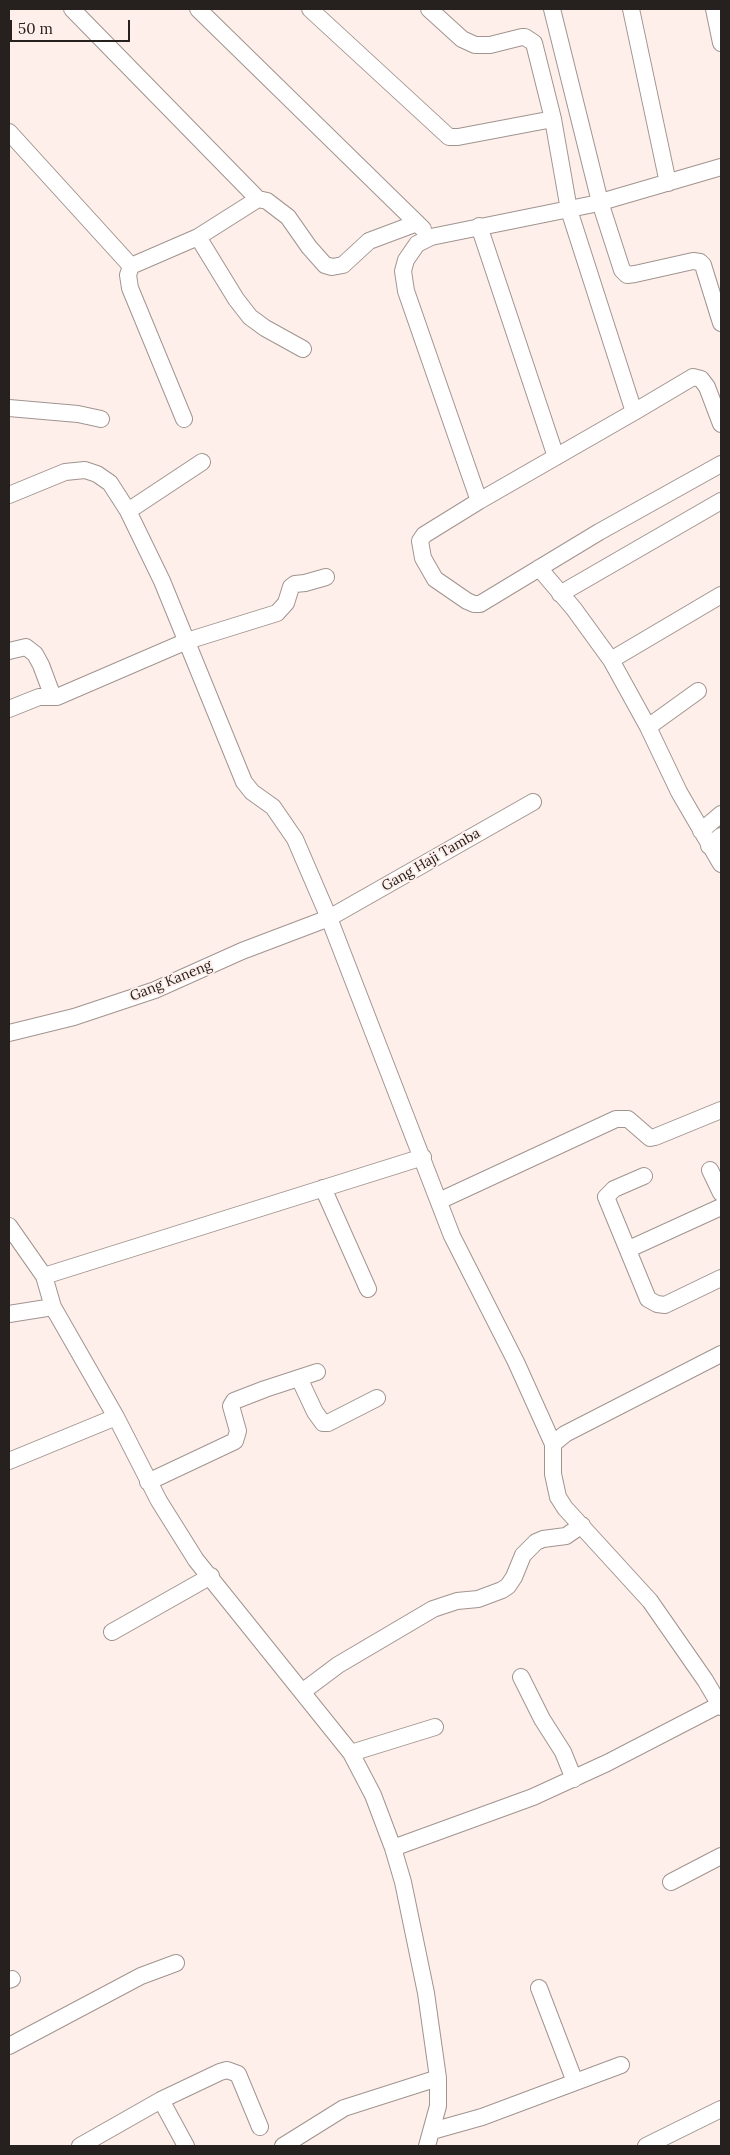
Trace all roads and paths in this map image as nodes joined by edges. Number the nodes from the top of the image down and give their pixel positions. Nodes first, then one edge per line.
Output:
1 (72, 9) edge
2 (198, 9) edge
3 (310, 9) edge
4 (429, 9) edge
5 (552, 9) edge
6 (631, 9) edge
7 (714, 9) edge
8 (721, 43) edge
9 (553, 119) junction
10 (9, 132) edge
11 (721, 167) edge
12 (668, 183) junction
13 (258, 200) junction
14 (597, 203) junction
15 (574, 209) junction
16 (417, 223) junction
17 (479, 226) junction
18 (198, 237) junction
19 (431, 237) junction
20 (131, 266) junction
21 (721, 323) edge
22 (303, 350) dead end
23 (9, 408) edge
24 (634, 412) junction
25 (101, 419) dead end
26 (184, 419) dead end
27 (721, 424) edge
28 (556, 457) junction
29 (202, 462) dead end
30 (721, 464) edge
31 (9, 495) edge
32 (479, 501) junction
33 (721, 501) edge
34 (128, 510) junction
35 (539, 568) junction
36 (326, 577) dead end
37 (560, 594) junction
38 (721, 595) edge
39 (186, 641) junction
40 (9, 651) edge
41 (611, 660) junction
42 (698, 691) dead end
43 (53, 697) junction
44 (9, 709) edge
45 (648, 727) junction
46 (533, 802) dead end
47 (721, 814) edge
48 (700, 831) junction
49 (715, 841) edge
50 (721, 864) edge
51 (329, 918) junction
52 (9, 1033) edge
53 (721, 1110) edge
54 (422, 1158) junction
55 (710, 1170) dead end
56 (644, 1176) dead end
57 (322, 1188) junction
58 (721, 1193) edge
59 (439, 1201) junction
60 (721, 1207) edge
61 (9, 1226) edge
62 (629, 1249) junction
63 (44, 1276) junction
64 (721, 1278) edge
65 (368, 1289) dead end
66 (53, 1307) junction
67 (9, 1314) edge
68 (721, 1354) edge
69 (317, 1372) dead end
70 (299, 1378) junction
71 (377, 1398) dead end
72 (116, 1417) junction
73 (553, 1444) junction
74 (9, 1461) edge
75 (148, 1482) junction
76 (582, 1525) junction
77 (211, 1576) junction
78 (112, 1632) dead end
79 (521, 1677) dead end
80 (302, 1692) junction
81 (721, 1705) edge
82 (435, 1727) dead end
83 (351, 1753) junction
84 (574, 1779) junction
85 (393, 1848) junction
86 (721, 1856) edge
87 (671, 1882) dead end
88 (176, 1963) dead end
89 (539, 1988) dead end
90 (9, 2046) edge
91 (621, 2065) dead end
92 (438, 2078) junction
93 (575, 2082) junction
94 (162, 2100) junction
95 (721, 2109) edge
96 (260, 2127) dead end
97 (430, 2139) edge
98 (80, 2146) edge
99 (186, 2146) edge
100 (283, 2146) edge
101 (646, 2146) edge

1 - 13 street
2 - 16 street
3 - 9 street
4 - 9 street
5 - 14 street
6 - 12 street
7 - 8 street
9 - 15 street
10 - 20 street
11 - 12 street
12 - 14 street
13 - 16 street
13 - 18 street
14 - 15 street
14 - 21 street
15 - 17 street
15 - 24 street
16 - 19 street
17 - 19 street
17 - 28 street
18 - 20 street
18 - 22 street
19 - 32 street
20 - 26 street
23 - 25 street
24 - 27 street
24 - 28 street
28 - 32 street
29 - 34 street
30 - 35 street
31 - 34 street
32 - 35 street
33 - 37 street
34 - 39 street
35 - 37 street
36 - 39 street
37 - 41 street
38 - 41 street
39 - 43 street
39 - 51 street
40 - 43 street
41 - 45 street
42 - 45 street
43 - 44 street
45 - 48 street
46 - 51 street, Gang Haji Tamba
47 - 48 street
48 - 49 street
49 - 50 street
51 - 52 street, Gang Kaneng
51 - 54 street
53 - 59 street
54 - 57 street
54 - 59 street
55 - 58 street
56 - 62 street
57 - 63 street
57 - 65 street
59 - 73 street
60 - 62 street
61 - 63 street
62 - 64 street
63 - 66 street
66 - 67 street
66 - 72 street
68 - 73 street
69 - 70 street
70 - 71 street
70 - 75 street
72 - 74 street
72 - 75 street
73 - 76 street
75 - 77 street
76 - 80 street
76 - 81 street
77 - 78 street
77 - 80 street
79 - 84 street
80 - 83 street
81 - 84 street
82 - 83 street
83 - 85 street
84 - 85 street
85 - 92 street
86 - 87 street
88 - 90 street
89 - 93 street
91 - 93 street
92 - 97 street
92 - 100 street
93 - 97 street
94 - 96 street
94 - 98 street
94 - 99 street
95 - 101 street

